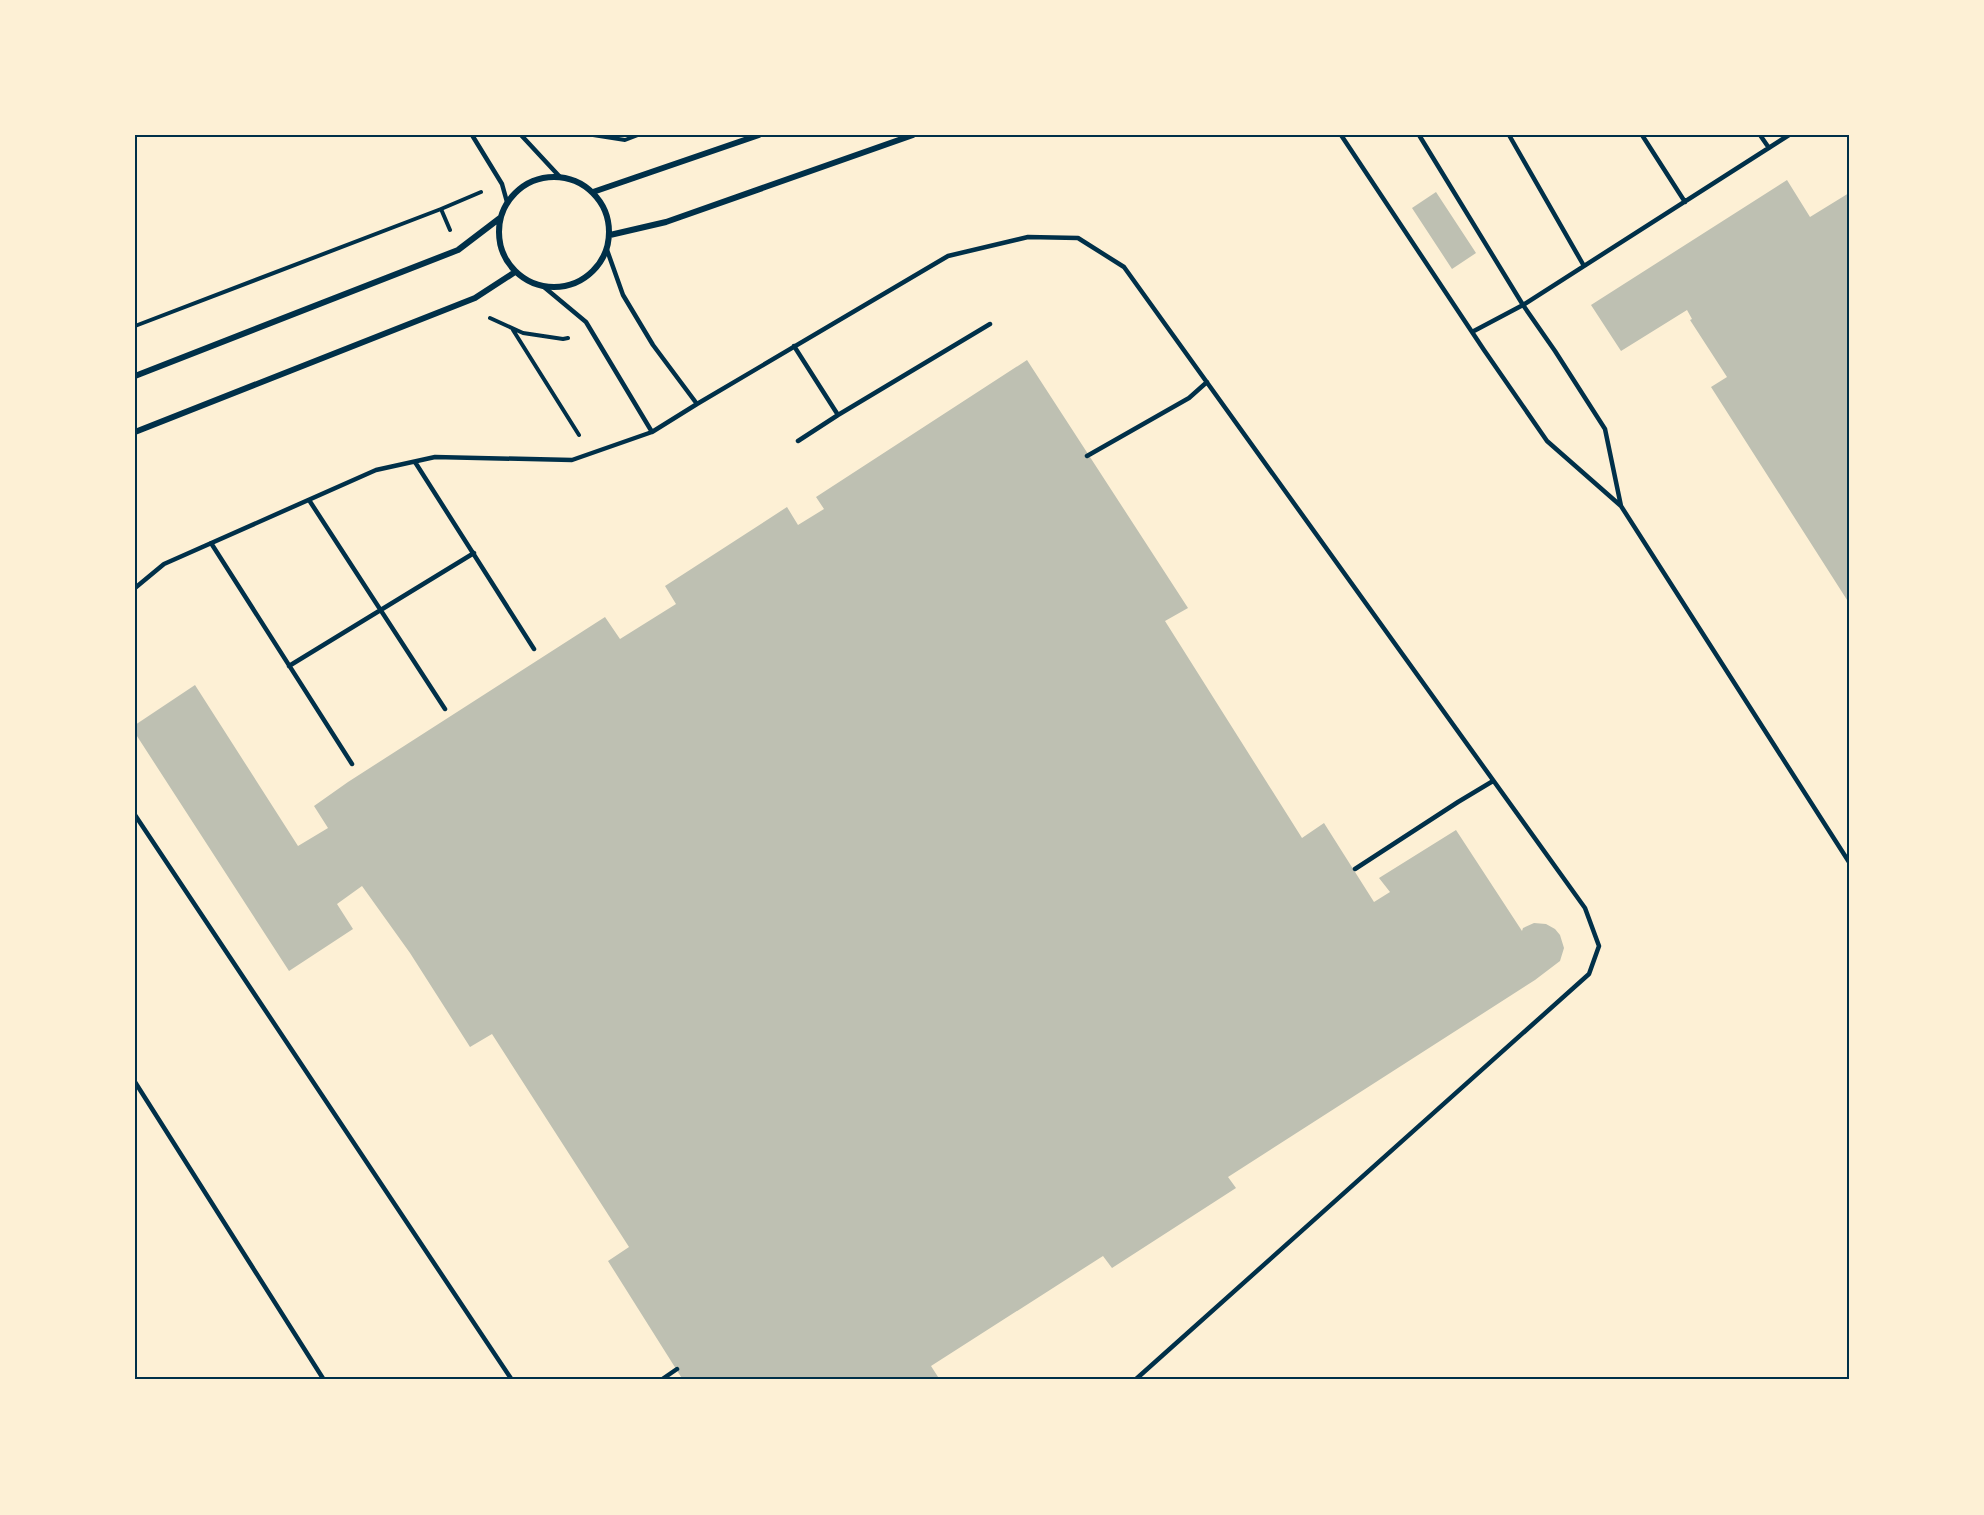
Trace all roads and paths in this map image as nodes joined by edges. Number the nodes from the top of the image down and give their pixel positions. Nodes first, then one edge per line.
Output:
1 (472, 135) edge
2 (521, 135) edge
3 (593, 135) edge
4 (638, 135) edge
5 (759, 135) edge
6 (913, 135) edge
7 (1341, 135) edge
8 (1419, 135) edge
9 (1509, 135) edge
10 (1642, 135) edge
11 (1760, 135) edge
12 (1790, 135) edge
13 (1768, 148) junction
14 (560, 177) junction
15 (593, 192) junction
16 (507, 202) junction
17 (1685, 202) junction
18 (500, 218) junction
19 (610, 235) junction
20 (607, 250) junction
21 (1584, 266) junction
22 (515, 272) junction
23 (544, 287) junction
24 (1523, 305) junction
25 (990, 324) dead end
26 (512, 329) dead end
27 (1472, 332) junction
28 (794, 346) junction
29 (135, 376) edge
30 (1207, 382) junction
31 (697, 404) junction
32 (838, 414) junction
33 (135, 432) edge
34 (652, 432) junction
35 (798, 441) dead end
36 (591, 454) junction
37 (1087, 456) dead end
38 (416, 462) junction
39 (309, 500) junction
40 (1621, 506) junction
41 (211, 543) junction
42 (474, 553) junction
43 (135, 588) edge
44 (381, 611) junction
45 (534, 649) dead end
46 (289, 666) junction
47 (445, 709) dead end
48 (352, 764) dead end
49 (1493, 781) junction
50 (135, 815) edge
51 (1849, 862) edge
52 (1354, 869) dead end
53 (135, 1082) edge
54 (676, 1370) dead end
55 (324, 1380) edge
56 (512, 1380) edge
57 (661, 1380) edge
58 (1135, 1380) edge

1 - 16 lane
2 - 14 lane
3 - 4 path
5 - 15 street
6 - 19 street
7 - 27 lane
8 - 24 lane
9 - 21 lane
10 - 17 lane
11 - 13 lane
12 - 13 lane
13 - 17 lane
14 - 15 street
14 - 16 street
15 - 19 street
16 - 18 street
17 - 21 lane
18 - 22 street
18 - 29 street
19 - 20 street
20 - 23 street
20 - 31 lane
21 - 24 lane
22 - 23 street
22 - 33 street
23 - 34 lane
24 - 27 lane
24 - 40 lane
25 - 32 lane
26 - 36 path
27 - 40 lane
28 - 30 lane
28 - 31 lane
28 - 32 lane
30 - 37 lane
30 - 49 lane
31 - 34 lane
32 - 35 lane
34 - 36 lane
36 - 38 lane
38 - 39 lane
38 - 42 lane
39 - 41 lane
39 - 44 lane
40 - 51 lane
41 - 43 lane
41 - 46 lane
42 - 44 lane
42 - 45 lane
44 - 46 lane
44 - 47 lane
46 - 48 lane
49 - 52 lane
49 - 58 lane
50 - 56 lane
53 - 55 lane
54 - 57 lane

